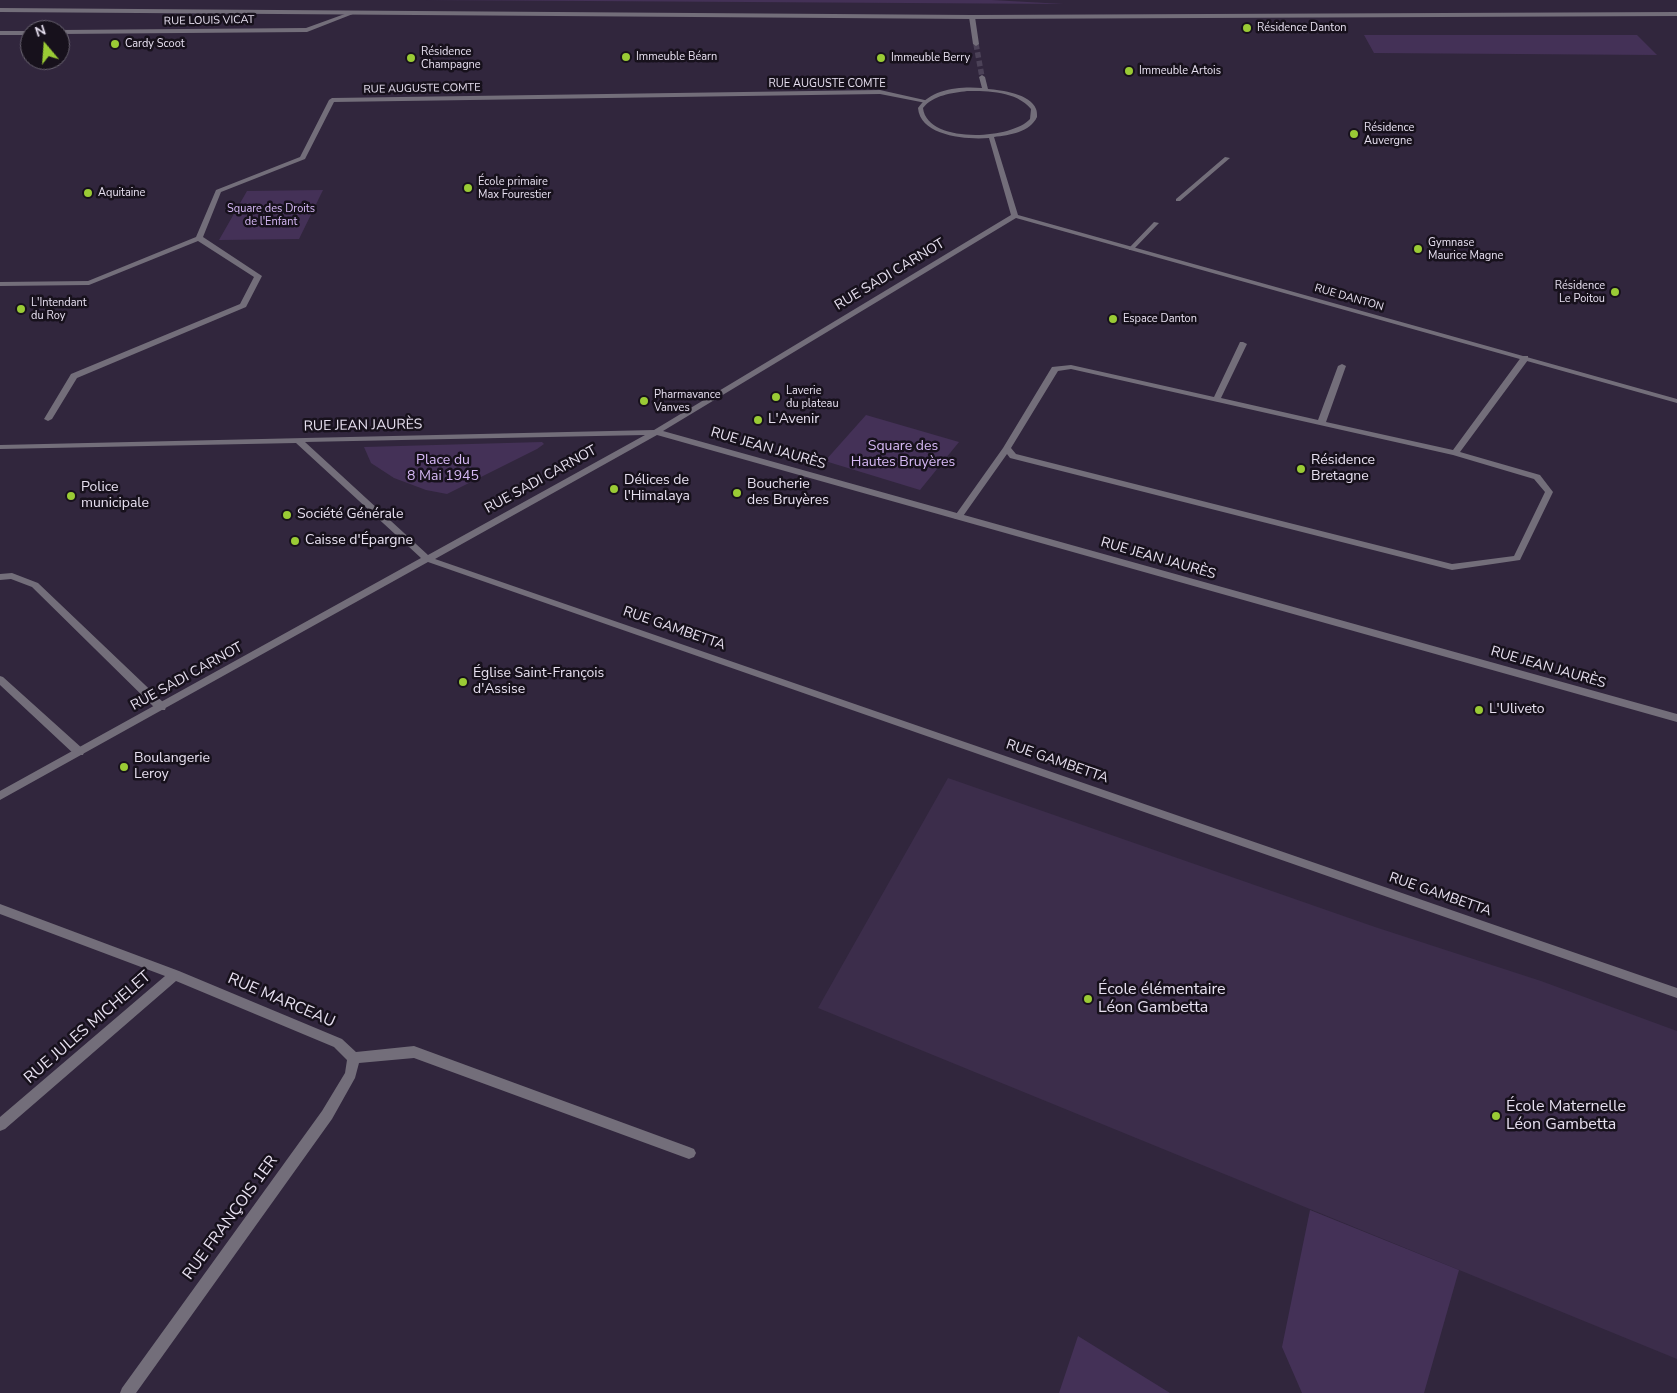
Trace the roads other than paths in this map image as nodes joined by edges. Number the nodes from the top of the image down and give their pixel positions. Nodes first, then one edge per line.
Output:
1 (0, 10) edge
2 (355, 12) junction
3 (1677, 15) edge
4 (972, 17) junction
5 (70, 32) edge
6 (0, 33) edge
7 (20, 33) edge
8 (976, 44) tunnel mouth
9 (982, 77) tunnel mouth
10 (985, 89) junction
11 (926, 101) junction
12 (990, 136) junction
13 (1227, 158) dead end
14 (1178, 200) dead end
15 (1015, 216) junction
16 (1156, 223) dead end
17 (199, 238) junction
18 (1132, 248) junction
19 (0, 284) edge
20 (1242, 344) dead end
21 (1525, 358) junction
22 (1342, 366) dead end
23 (1216, 400) junction
24 (1677, 401) edge
25 (48, 418) dead end
26 (1321, 424) junction
27 (656, 432) junction
28 (299, 441) junction
29 (0, 447) edge
30 (1007, 448) junction
31 (1455, 453) junction
32 (958, 517) junction
33 (427, 559) junction
34 (0, 577) edge
35 (0, 679) edge
36 (161, 707) junction
37 (1677, 718) edge
38 (80, 752) junction
39 (0, 796) edge
40 (0, 908) edge
41 (175, 975) junction
42 (1677, 993) edge
43 (353, 1058) junction
44 (0, 1125) edge
45 (689, 1153) dead end
46 (127, 1393) edge

1 - 2 street, RUE LOUIS VICAT
2 - 4 street, RUE LOUIS VICAT
2 - 5 street, RUE LOUIS VICAT
3 - 4 street, RUE LOUIS VICAT
4 - 8 street
6 - 7 street
9 - 10 street
10 - 11 street
10 - 12 street
11 - 12 street
11 - 17 street, RUE AUGUSTE COMTE
12 - 15 street
13 - 14 street
15 - 18 street, RUE DANTON
15 - 27 street, RUE SADI CARNOT
16 - 18 street
17 - 19 street
17 - 25 street
18 - 21 street, RUE DANTON
20 - 23 street
21 - 24 street, RUE DANTON
21 - 31 street
22 - 26 street
23 - 26 street
23 - 30 street
26 - 31 street
27 - 28 street, RUE JEAN JAURÈS
27 - 32 street, RUE JEAN JAURÈS
27 - 33 street, RUE SADI CARNOT
28 - 29 street, RUE JEAN JAURÈS
28 - 33 street
30 - 31 street
30 - 32 street
32 - 37 street, RUE JEAN JAURÈS
33 - 36 street, RUE SADI CARNOT
33 - 42 street, RUE GAMBETTA
34 - 36 street
35 - 38 street
36 - 38 street, RUE SADI CARNOT
38 - 39 street, RUE SADI CARNOT
40 - 41 street, RUE MARCEAU
41 - 43 street, RUE MARCEAU
41 - 44 street, RUE JULES MICHELET
43 - 45 street
43 - 46 street, RUE FRANÇOIS 1ER

